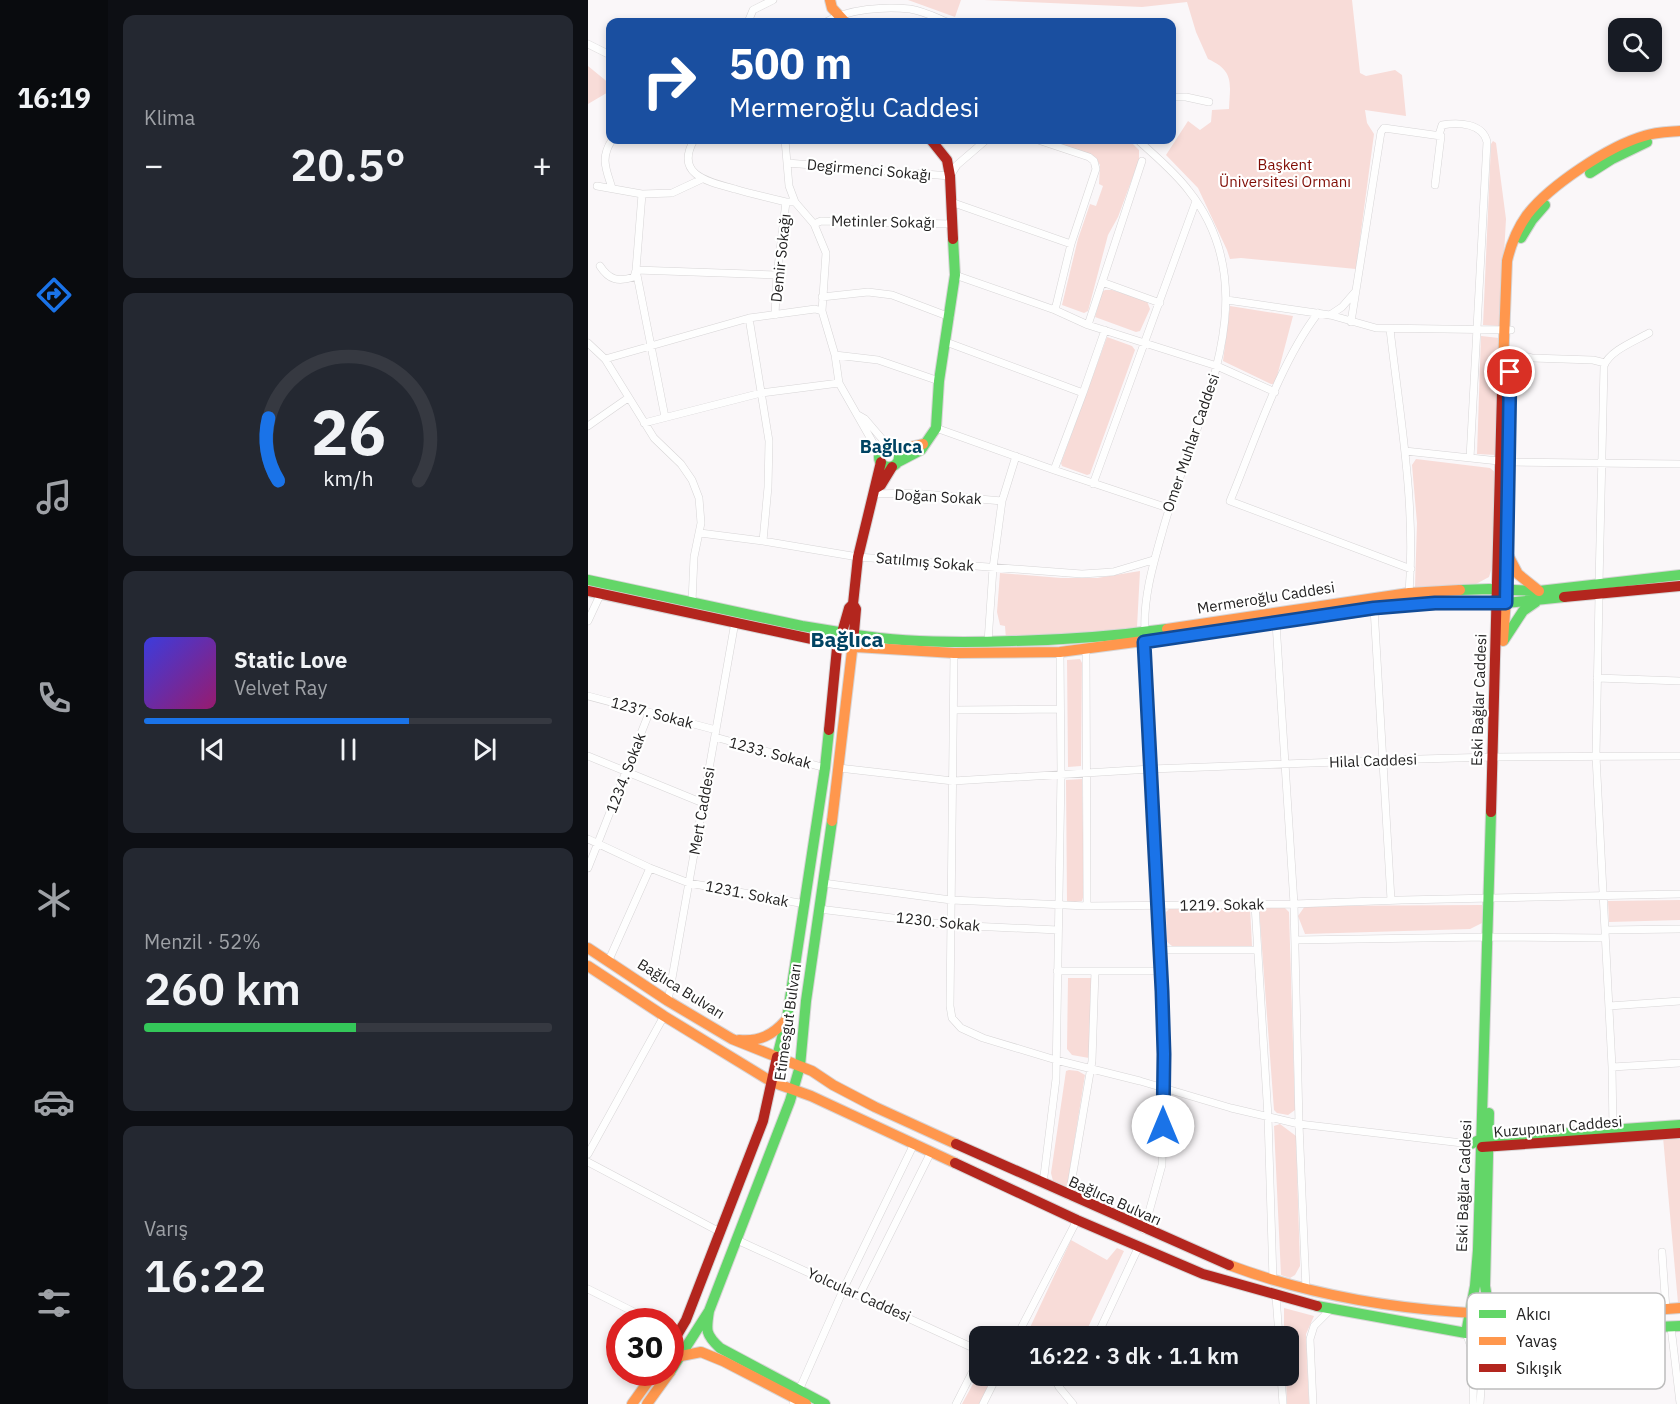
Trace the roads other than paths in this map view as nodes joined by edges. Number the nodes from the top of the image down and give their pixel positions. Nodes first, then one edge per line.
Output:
1 (772, 0) edge
2 (830, 0) edge
3 (839, 0) edge
4 (749, 18) edge
5 (841, 18) edge
6 (842, 18) edge
7 (844, 18) edge
8 (935, 18) edge
9 (588, 44) edge
10 (606, 53) edge
11 (1176, 97) edge
12 (1209, 102) dead end
13 (1680, 131) edge
14 (1439, 135) junction
15 (1680, 138) edge
16 (609, 144) edge
17 (693, 144) edge
18 (785, 144) edge
19 (934, 144) edge
20 (981, 144) edge
21 (1050, 144) edge
22 (1142, 144) edge
23 (1142, 161) dead end
24 (787, 163) junction
25 (950, 176) junction
26 (702, 179) junction
27 (1435, 185) dead end
28 (597, 186) dead end
29 (612, 188) junction
30 (642, 194) junction
31 (1196, 201) junction
32 (786, 202) junction
33 (795, 202) junction
34 (951, 202) junction
35 (814, 224) junction
36 (952, 224) junction
37 (1071, 244) junction
38 (600, 266) dead end
39 (636, 270) junction
40 (777, 275) junction
41 (955, 275) junction
42 (1102, 282) junction
43 (1357, 290) junction
44 (822, 297) junction
45 (1227, 300) junction
46 (1160, 303) junction
47 (822, 310) junction
48 (1055, 310) junction
49 (1318, 314) junction
50 (775, 315) junction
51 (1330, 315) junction
52 (950, 317) junction
53 (749, 318) junction
54 (1351, 322) junction
55 (1088, 325) junction
56 (1390, 329) junction
57 (1105, 330) junction
58 (1476, 330) junction
59 (1507, 330) junction
60 (1648, 333) dead end
61 (946, 342) junction
62 (588, 343) edge
63 (1144, 343) junction
64 (650, 345) junction
65 (1510, 353) junction
66 (835, 355) junction
67 (605, 358) junction
68 (1605, 363) junction
69 (1217, 366) junction
70 (939, 381) junction
71 (839, 383) junction
72 (1275, 392) junction
73 (761, 393) junction
74 (1083, 393) junction
75 (628, 398) junction
76 (858, 415) junction
77 (665, 417) junction
78 (644, 423) junction
79 (588, 426) edge
80 (936, 428) junction
81 (924, 444) junction
82 (893, 448) junction
83 (1405, 451) junction
84 (1016, 456) junction
85 (880, 458) junction
86 (1470, 458) junction
87 (1505, 461) junction
88 (1602, 463) junction
89 (1680, 464) edge
90 (895, 465) junction
91 (1054, 470) junction
92 (1093, 484) junction
93 (875, 491) junction
94 (1002, 501) junction
95 (1168, 508) junction
96 (700, 533) junction
97 (763, 541) junction
98 (1506, 551) junction
99 (858, 557) junction
100 (1153, 560) junction
101 (993, 568) junction
102 (1411, 569) junction
103 (1680, 575) edge
104 (588, 580) edge
105 (1680, 586) edge
106 (1501, 589) junction
107 (1599, 590) junction
108 (588, 591) edge
109 (1409, 592) junction
110 (601, 593) junction
111 (1539, 596) junction
112 (692, 602) junction
113 (1501, 604) junction
114 (1374, 608) junction
115 (588, 621) edge
116 (735, 622) junction
117 (1276, 623) junction
118 (848, 632) junction
119 (1145, 637) junction
120 (988, 642) junction
121 (1503, 643) junction
122 (836, 646) junction
123 (854, 649) junction
124 (1086, 650) junction
125 (1060, 652) junction
126 (954, 654) junction
127 (1596, 678) junction
128 (1680, 681) edge
129 (588, 696) edge
130 (1060, 709) junction
131 (954, 710) junction
132 (650, 712) junction
133 (715, 734) junction
134 (588, 756) edge
135 (1596, 756) junction
136 (1680, 756) edge
137 (1496, 757) junction
138 (1382, 760) junction
139 (1285, 764) junction
140 (825, 768) junction
141 (839, 768) junction
142 (1151, 769) junction
143 (626, 772) junction
144 (1087, 772) junction
145 (1061, 774) junction
146 (953, 781) junction
147 (703, 803) junction
148 (588, 839) edge
149 (598, 844) junction
150 (588, 868) edge
151 (650, 868) junction
152 (689, 883) junction
153 (823, 883) junction
154 (1680, 894) edge
155 (1603, 896) junction
156 (1492, 897) junction
157 (951, 900) junction
158 (1391, 900) junction
159 (805, 904) junction
160 (1294, 904) junction
161 (1060, 905) junction
162 (1254, 905) junction
163 (1087, 906) junction
164 (1156, 906) junction
165 (819, 909) junction
166 (950, 925) junction
167 (1680, 929) edge
168 (1058, 930) junction
169 (1605, 934) junction
170 (1490, 937) junction
171 (1295, 940) junction
172 (588, 948) edge
173 (1257, 950) junction
174 (1159, 951) junction
175 (608, 962) junction
176 (588, 966) edge
177 (1057, 971) junction
178 (1095, 971) junction
179 (1161, 971) junction
180 (668, 1001) junction
181 (1680, 1001) edge
182 (1609, 1006) junction
183 (664, 1016) junction
184 (787, 1018) junction
185 (732, 1039) junction
186 (777, 1057) junction
187 (1056, 1060) junction
188 (1680, 1063) edge
189 (801, 1066) junction
190 (1612, 1067) junction
191 (1090, 1069) junction
192 (772, 1082) junction
193 (1163, 1088) junction
194 (794, 1090) junction
195 (1268, 1117) junction
196 (1299, 1124) junction
197 (1680, 1125) edge
198 (1613, 1130) junction
199 (1680, 1132) edge
200 (1482, 1143) junction
201 (914, 1144) junction
202 (931, 1152) junction
203 (588, 1154) edge
204 (588, 1162) edge
205 (1043, 1184) junction
206 (1069, 1196) junction
207 (1077, 1220) junction
208 (1144, 1230) junction
209 (720, 1232) junction
210 (737, 1240) junction
211 (1139, 1246) junction
212 (1662, 1252) dead end
213 (1273, 1280) junction
214 (844, 1288) junction
215 (588, 1289) edge
216 (1306, 1289) junction
217 (1473, 1293) edge
218 (1485, 1293) edge
219 (1665, 1293) edge
220 (860, 1294) junction
221 (1665, 1296) edge
222 (1276, 1297) junction
223 (626, 1308) edge
224 (1680, 1308) edge
225 (1331, 1309) junction
226 (1666, 1310) joint
227 (709, 1311) junction
228 (1467, 1312) edge
229 (684, 1322) edge
230 (1022, 1326) edge
231 (1101, 1326) edge
232 (1278, 1326) edge
233 (1676, 1326) edge
234 (1467, 1333) edge
235 (969, 1346) edge
236 (684, 1351) edge
237 (684, 1355) edge
238 (969, 1379) edge
239 (645, 1386) edge
240 (660, 1386) edge
241 (992, 1386) edge
242 (1058, 1386) edge
243 (1282, 1386) edge
244 (1473, 1389) edge
245 (1481, 1389) edge
246 (798, 1399) edge
247 (1680, 1403) edge
248 (632, 1404) edge
249 (647, 1404) edge
250 (825, 1404) edge
251 (956, 1404) edge
252 (983, 1404) edge
253 (1073, 1404) edge
254 (1283, 1404) edge
255 (1313, 1404) edge
256 (1473, 1404) edge
257 (1480, 1404) edge

1 - 4 street
2 - 5 main road
3 - 6 main road
7 - 8 street
9 - 10 street
11 - 12 street
13 - 59 main road, Eski Bağlar Caddesi
14 - 27 street
14 - 43 street
14 - 58 street
15 - 59 main road, Eski Bağlar Caddesi
16 - 29 street
17 - 26 street
18 - 24 street
19 - 25 main road
20 - 25 street
21 - 37 street
22 - 31 street, Omer Muhlar Caddesi
23 - 42 street
24 - 25 street, Degirmenci Sokağı
24 - 33 street
25 - 34 main road
26 - 30 street
26 - 32 street
28 - 29 street
29 - 30 street
30 - 39 street
31 - 45 street, Omer Muhlar Caddesi
31 - 46 street
32 - 33 street
32 - 40 street, Demir Sokağı
33 - 35 street
34 - 36 main road
34 - 37 street
35 - 36 street, Metinler Sokağı
35 - 44 street
36 - 41 main road
37 - 48 street
38 - 39 street
39 - 40 street
39 - 64 street
40 - 50 street, Demir Sokağı
41 - 48 street
41 - 52 main road
42 - 46 street
42 - 55 street
43 - 51 street
43 - 54 street
44 - 47 street
44 - 52 street
45 - 49 street
45 - 69 street, Omer Muhlar Caddesi
46 - 63 street
47 - 50 street
47 - 66 street
48 - 55 street
49 - 51 street
49 - 72 street
50 - 53 street
51 - 54 street
52 - 61 main road
53 - 64 street
53 - 73 street
54 - 56 street
55 - 57 street
56 - 58 street
56 - 83 street
57 - 63 street
57 - 74 street
58 - 59 street
58 - 86 street
59 - 65 main road, Eski Bağlar Caddesi
59 - 87 main road, Eski Bağlar Caddesi
60 - 68 street
61 - 70 main road
61 - 74 street
62 - 67 street
63 - 69 street
63 - 92 street
64 - 67 street
64 - 77 street
65 - 68 street
65 - 87 main road, Eski Bağlar Caddesi
66 - 70 street
66 - 71 street
67 - 75 street
68 - 88 street
69 - 72 street
69 - 95 street, Omer Muhlar Caddesi
70 - 80 main road
71 - 73 street
71 - 76 street
72 - 102 street
73 - 77 street
73 - 97 street
74 - 91 street
75 - 78 street
75 - 79 street
76 - 82 street
76 - 85 street
77 - 78 street
78 - 96 street
80 - 81 main road
80 - 84 street
81 - 82 main road
81 - 90 main road
82 - 85 main road
82 - 90 main road
83 - 86 street
83 - 102 street
84 - 91 street
84 - 94 street
85 - 90 main road
85 - 93 main road, Etimesgut Bulvarı
86 - 87 street
87 - 88 street
87 - 98 main road, Eski Bağlar Caddesi
87 - 106 main road, Eski Bağlar Caddesi
88 - 89 street
88 - 107 street
90 - 93 main road
91 - 92 street
92 - 95 street
93 - 94 street, Doğan Sokak
93 - 99 main road, Etimesgut Bulvarı
94 - 101 street
95 - 100 street, Omer Muhlar Caddesi
96 - 97 street, Satılmış Sokak
96 - 112 street
97 - 99 street, Satılmış Sokak
98 - 106 main road, Eski Bağlar Caddesi
98 - 111 main road
99 - 101 street, Satılmış Sokak
99 - 118 main road, Etimesgut Bulvarı
100 - 101 street, Satılmış Sokak
100 - 119 street, Omer Muhlar Caddesi
101 - 120 street
102 - 109 street
103 - 107 main road, Mermeroğlu Caddesi
104 - 112 main road, Mermeroğlu Caddesi
105 - 107 main road, Mermeroğlu Caddesi
106 - 109 main road, Mermeroğlu Caddesi
106 - 111 main road, Mermeroğlu Caddesi
106 - 113 main road, Eski Bağlar Caddesi
107 - 111 main road, Mermeroğlu Caddesi
107 - 127 street
108 - 110 main road, Mermeroğlu Caddesi
109 - 119 main road, Mermeroğlu Caddesi
110 - 115 street
110 - 116 main road, Mermeroğlu Caddesi
111 - 113 main road, Mermeroğlu Caddesi
111 - 121 main road
112 - 118 main road, Mermeroğlu Caddesi
113 - 114 main road, Mermeroğlu Caddesi
113 - 121 main road
113 - 137 main road, Eski Bağlar Caddesi
114 - 117 main road, Mermeroğlu Caddesi
114 - 138 street
116 - 122 main road, Mermeroğlu Caddesi
116 - 133 street, Mert Caddesi
117 - 119 main road, Mermeroğlu Caddesi
117 - 139 street
118 - 120 main road, Mermeroğlu Caddesi
118 - 122 main road, Etimesgut Bulvarı
118 - 123 main road, Etimesgut Bulvarı
119 - 120 main road, Mermeroğlu Caddesi
119 - 124 main road, Mermeroğlu Caddesi
119 - 142 street, Omer Muhlar Caddesi
121 - 137 main road
122 - 123 main road, Mermeroğlu Caddesi
122 - 140 main road, Etimesgut Bulvarı
123 - 126 main road, Mermeroğlu Caddesi
123 - 141 main road, Etimesgut Bulvarı
124 - 125 main road, Mermeroğlu Caddesi
124 - 144 street
125 - 126 main road, Mermeroğlu Caddesi
125 - 130 street
126 - 131 street
127 - 128 street
127 - 135 street
129 - 132 street, 1237. Sokak
130 - 131 street
130 - 145 street
131 - 146 street
132 - 133 street, 1237. Sokak
132 - 143 street, 1234. Sokak
133 - 140 street, 1233. Sokak
133 - 147 street, Mert Caddesi
134 - 143 street
135 - 136 street, Hilal Caddesi
135 - 137 street, Hilal Caddesi
135 - 155 street
137 - 138 street, Hilal Caddesi
137 - 156 main road, Eski Bağlar Caddesi
138 - 139 street, Hilal Caddesi
138 - 158 street
139 - 142 street, Hilal Caddesi
139 - 160 street
140 - 159 main road, Etimesgut Bulvarı
141 - 146 street, Hilal Caddesi
141 - 153 main road, Etimesgut Bulvarı
142 - 144 street, Hilal Caddesi
142 - 164 street, Omer Muhlar Caddesi
143 - 147 street
143 - 149 street, 1234. Sokak
144 - 145 street, Hilal Caddesi
144 - 163 street
145 - 146 street, Hilal Caddesi
145 - 161 street
146 - 157 street
147 - 152 street, Mert Caddesi
148 - 149 street, 1231. Sokak
149 - 150 street, 1234. Sokak
149 - 151 street, 1231. Sokak
151 - 152 street, 1231. Sokak
151 - 175 street
152 - 159 street, 1231. Sokak
152 - 180 street, Mert Caddesi
153 - 157 street, 1219. Sokak
153 - 165 main road, Etimesgut Bulvarı
154 - 155 street, 1219. Sokak
155 - 156 street, 1219. Sokak
155 - 169 street
156 - 158 street, 1219. Sokak
156 - 170 main road, Eski Bağlar Caddesi
157 - 161 street, 1219. Sokak
157 - 166 street
158 - 160 street, 1219. Sokak
159 - 184 main road, Etimesgut Bulvarı
160 - 162 street, 1219. Sokak
160 - 171 street
161 - 163 street, 1219. Sokak
161 - 168 street
162 - 164 street, 1219. Sokak
162 - 173 street
163 - 164 street, 1219. Sokak
164 - 174 street, Omer Muhlar Caddesi
165 - 166 street, 1230. Sokak
165 - 189 main road, Etimesgut Bulvarı
166 - 168 street, 1230. Sokak
166 - 187 street
167 - 169 street
168 - 177 street
169 - 170 street
169 - 182 street
170 - 171 street
170 - 200 main road, Eski Bağlar Caddesi
171 - 196 street
172 - 175 main road, Bağlıca Bulvarı
173 - 174 street
173 - 195 street
174 - 179 street, Omer Muhlar Caddesi
175 - 180 main road, Bağlıca Bulvarı
176 - 183 main road, Bağlıca Bulvarı
177 - 178 street
177 - 187 street
178 - 179 street
178 - 191 street
179 - 193 street, Omer Muhlar Caddesi
180 - 185 main road, Bağlıca Bulvarı
181 - 182 street
182 - 190 street
183 - 192 main road, Bağlıca Bulvarı
183 - 203 street
184 - 185 main road
184 - 186 main road, Etimesgut Bulvarı
185 - 186 main road, Bağlıca Bulvarı
186 - 189 main road, Bağlıca Bulvarı
186 - 192 main road, Etimesgut Bulvarı
187 - 191 street
187 - 205 street
188 - 190 street
189 - 194 main road, Etimesgut Bulvarı
189 - 205 main road, Bağlıca Bulvarı
190 - 198 street
191 - 193 street
191 - 206 street
192 - 194 main road, Bağlıca Bulvarı
192 - 209 main road, Etimesgut Bulvarı
193 - 195 street
193 - 208 street, Omer Muhlar Caddesi
194 - 201 main road, Bağlıca Bulvarı
194 - 210 main road, Etimesgut Bulvarı
195 - 196 street
195 - 213 street
196 - 200 street
196 - 216 street
197 - 198 main road, Kuzupınarı Caddesi
198 - 200 main road, Kuzupınarı Caddesi
199 - 200 main road, Kuzupınarı Caddesi
200 - 217 main road, Eski Bağlar Caddesi
200 - 218 main road
201 - 202 main road, Bağlıca Bulvarı
201 - 214 street
202 - 207 main road, Bağlıca Bulvarı
202 - 220 street
204 - 209 street
205 - 206 main road, Bağlıca Bulvarı
206 - 208 main road, Bağlıca Bulvarı
207 - 211 main road, Bağlıca Bulvarı
207 - 230 street
208 - 213 main road, Bağlıca Bulvarı
209 - 229 main road, Etimesgut Bulvarı
210 - 214 street, Yolcular Caddesi
210 - 227 main road, Etimesgut Bulvarı
211 - 222 main road, Bağlıca Bulvarı
211 - 231 street
212 - 219 street
213 - 216 main road, Bağlıca Bulvarı
214 - 220 street, Yolcular Caddesi
214 - 246 street
215 - 223 street
216 - 228 main road, Bağlıca Bulvarı
220 - 235 street, Yolcular Caddesi
221 - 226 street
222 - 225 main road, Bağlıca Bulvarı
222 - 232 street
224 - 226 main road, Bağlıca Bulvarı
225 - 234 main road, Bağlıca Bulvarı
225 - 255 street
227 - 236 main road, Etimesgut Bulvarı
227 - 246 main road
233 - 247 street
237 - 246 main road
238 - 251 street
239 - 248 main road
240 - 249 main road, Etimesgut Bulvarı
241 - 252 street
242 - 253 street
243 - 254 street
244 - 256 street
245 - 257 street
246 - 250 main road

